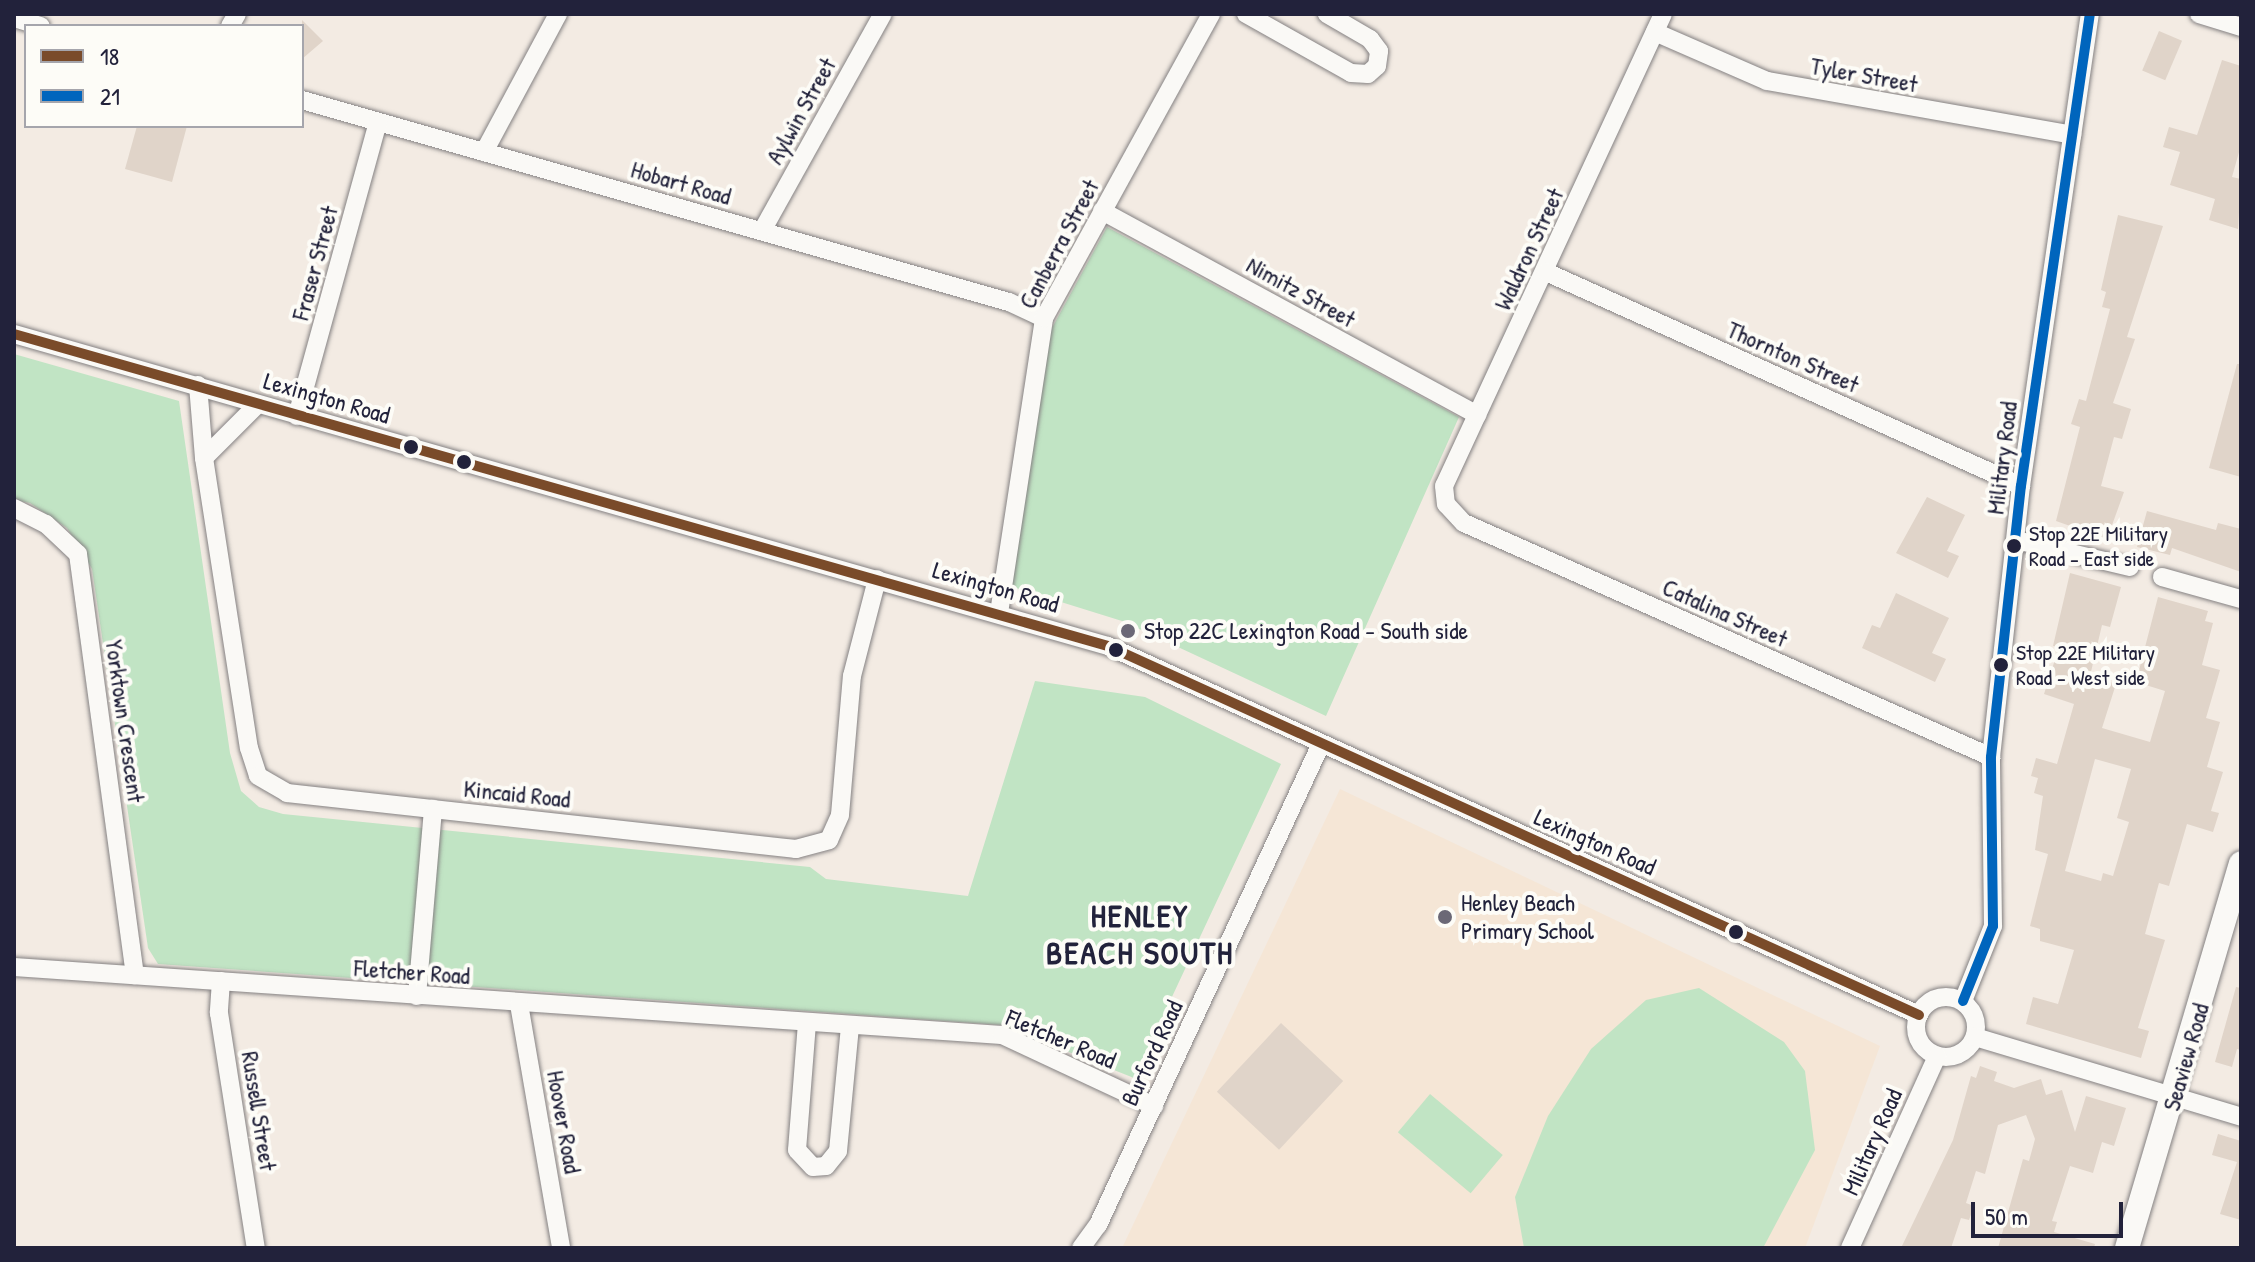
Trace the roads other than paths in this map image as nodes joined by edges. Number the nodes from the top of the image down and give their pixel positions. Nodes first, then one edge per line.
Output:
1 (558, 14) edge
2 (883, 14) edge
3 (1211, 14) edge
4 (1246, 14) edge
5 (1327, 14) edge
6 (1663, 14) edge
7 (2090, 14) edge
8 (2199, 14) edge
9 (14, 18) edge
10 (34, 24) edge
11 (2241, 27) edge
12 (1655, 32) junction
13 (304, 101) edge
14 (378, 122) junction
15 (2072, 135) junction
16 (484, 152) junction
17 (1102, 211) junction
18 (762, 231) junction
19 (1546, 272) junction
20 (1044, 318) junction
21 (14, 334) edge
22 (198, 385) junction
23 (258, 404) junction
24 (1477, 415) junction
25 (297, 416) junction
26 (204, 458) junction
27 (2021, 486) junction
28 (1446, 504) joint
29 (14, 508) edge
30 (2016, 540) junction
31 (2130, 567) dead end
32 (2162, 577) dead end
33 (877, 579) junction
34 (2241, 599) edge
35 (999, 613) junction
36 (1321, 744) junction
37 (1991, 757) junction
38 (433, 809) junction
39 (2241, 864) edge
40 (14, 967) edge
41 (135, 975) junction
42 (221, 981) junction
43 (417, 996) junction
44 (1963, 1001) junction
45 (519, 1004) junction
46 (1919, 1015) junction
47 (807, 1023) junction
48 (850, 1026) junction
49 (1975, 1037) junction
50 (1937, 1056) junction
51 (2174, 1098) junction
52 (1154, 1106) junction
53 (2241, 1117) edge
54 (256, 1248) edge
55 (561, 1248) edge
56 (1081, 1248) edge
57 (1850, 1248) edge
58 (2127, 1248) edge

1 - 16 street
2 - 18 street, Aylwin Street
3 - 17 street, Canberra Street
4 - 5 street
6 - 12 street, Waldron Street
7 - 15 street, Military Road
8 - 11 street
9 - 10 street
12 - 15 street, Tyler Street
12 - 19 street, Waldron Street
13 - 14 street, Hobart Road
14 - 16 street, Hobart Road
14 - 25 street, Fraser Street
15 - 27 street, Military Road
16 - 18 street, Hobart Road
17 - 20 street, Canberra Street
17 - 24 street, Nimitz Street
18 - 20 street, Hobart Road
19 - 24 street, Waldron Street
19 - 27 street, Thornton Street
20 - 35 street, Canberra Street
21 - 22 street, Lexington Road
22 - 23 street, Lexington Road
22 - 26 street, Kincaid Road
23 - 25 street, Lexington Road
23 - 26 street
24 - 28 street, Waldron Street
25 - 33 street, Lexington Road
26 - 38 street, Kincaid Road
27 - 30 street, Military Road
28 - 37 street, Catalina Street
29 - 41 street, Yorktown Crescent
30 - 31 street
30 - 37 street, Military Road
32 - 34 street
33 - 35 street, Lexington Road
33 - 38 street, Kincaid Road
35 - 36 street, Lexington Road
36 - 46 street, Lexington Road
36 - 52 street, Burford Road
37 - 44 street, Military Road
38 - 43 street
39 - 51 main road, Seaview Road
40 - 41 street, Fletcher Road
41 - 42 street, Fletcher Road
42 - 43 street, Fletcher Road
42 - 54 street, Russell Street
43 - 45 street, Fletcher Road
44 - 46 street
44 - 49 street
45 - 47 street, Fletcher Road
45 - 55 street, Hoover Road
46 - 50 street
47 - 48 street, Fletcher Road
47 - 48 street
48 - 52 street, Fletcher Road
49 - 50 street
49 - 51 street
50 - 57 street, Military Road
51 - 53 street
51 - 58 main road, Seaview Road
52 - 56 street, Burford Road

